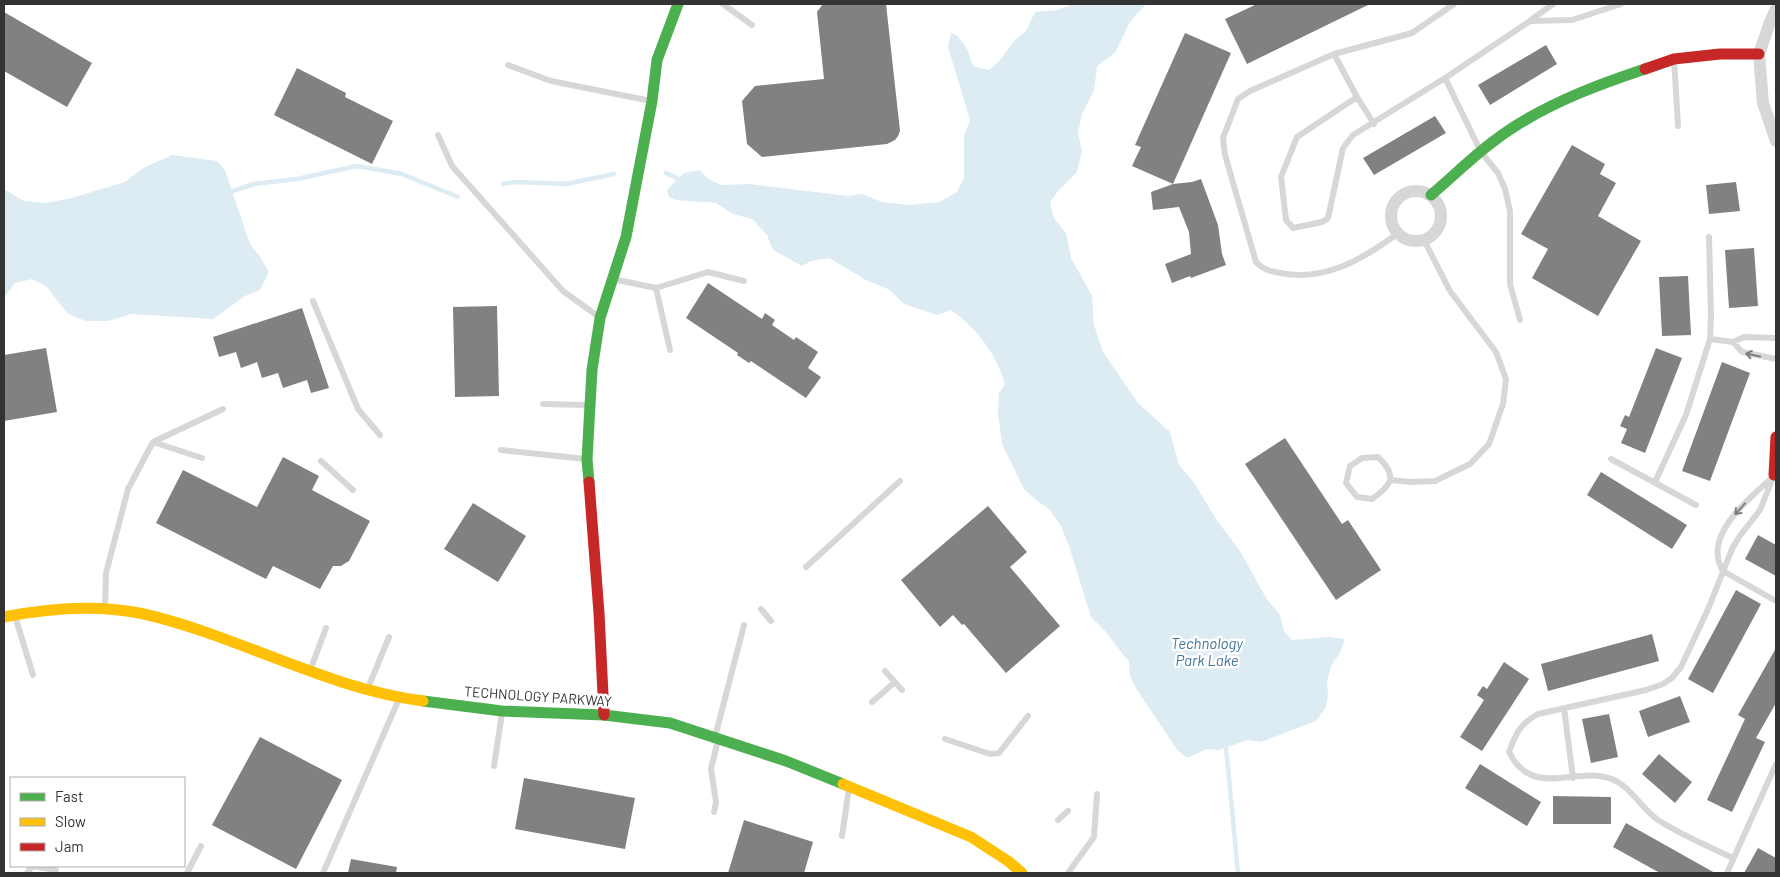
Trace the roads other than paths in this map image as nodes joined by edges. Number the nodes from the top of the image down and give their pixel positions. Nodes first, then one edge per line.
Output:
1 (678, 4) edge
2 (723, 4) edge
3 (1454, 4) edge
4 (1553, 4) edge
5 (1621, 4) edge
6 (1776, 9) edge
7 (1530, 21) junction
8 (752, 25) dead end
9 (1334, 54) junction
10 (1760, 54) junction
11 (1674, 59) junction
12 (508, 65) dead end
13 (1445, 78) junction
14 (1357, 97) junction
15 (652, 102) junction
16 (1374, 124) junction
17 (1678, 126) dead end
18 (438, 135) dead end
19 (1776, 142) edge
20 (1481, 152) junction
21 (1431, 196) junction
22 (1397, 234) junction
23 (1709, 238) dead end
24 (1424, 240) junction
25 (613, 279) junction
26 (744, 281) dead end
27 (656, 288) junction
28 (313, 301) dead end
29 (600, 318) junction
30 (1520, 320) dead end
31 (1710, 338) junction
32 (1776, 338) edge
33 (1733, 342) junction
34 (670, 350) dead end
35 (1776, 359) edge
36 (543, 404) dead end
37 (589, 405) junction
38 (223, 409) dead end
39 (380, 435) dead end
40 (1776, 437) edge
41 (153, 442) junction
42 (501, 450) dead end
43 (202, 458) dead end
44 (587, 459) junction
45 (1612, 459) dead end
46 (321, 461) dead end
47 (1775, 476) edge
48 (1390, 480) junction
49 (900, 482) dead end
50 (1655, 482) junction
51 (353, 490) dead end
52 (1696, 505) dead end
53 (806, 567) dead end
54 (1723, 571) junction
55 (1776, 601) edge
56 (105, 608) junction
57 (761, 609) dead end
58 (9, 615) edge
59 (771, 621) dead end
60 (744, 626) dead end
61 (326, 628) dead end
62 (389, 637) dead end
63 (885, 671) dead end
64 (310, 672) junction
65 (33, 675) dead end
66 (895, 682) junction
67 (368, 690) junction
68 (902, 690) dead end
69 (400, 698) junction
70 (872, 702) dead end
71 (1564, 708) junction
72 (502, 712) junction
73 (604, 716) junction
74 (1028, 716) dead end
75 (717, 738) junction
76 (946, 739) dead end
77 (1776, 764) edge
78 (494, 766) dead end
79 (1573, 778) junction
80 (849, 787) junction
81 (1097, 794) dead end
82 (1068, 811) dead end
83 (714, 812) dead end
84 (1058, 820) dead end
85 (842, 836) dead end
86 (201, 846) dead end
87 (1733, 858) junction
88 (38, 867) edge
89 (56, 870) dead end
90 (187, 873) edge
91 (323, 873) edge
92 (1022, 873) edge
93 (1068, 873) edge
94 (1727, 873) edge

1 - 15 street
2 - 8 lane
3 - 9 lane
4 - 7 lane
5 - 7 lane
6 - 10 street
7 - 13 lane
9 - 14 lane
9 - 22 lane
10 - 11 street
10 - 19 street
11 - 17 lane
11 - 20 street
12 - 15 lane
13 - 16 lane
13 - 20 lane
14 - 16 lane
14 - 16 lane
15 - 25 street
18 - 29 lane
20 - 21 street
20 - 30 lane
21 - 22 street
21 - 24 street
22 - 24 street
23 - 31 lane
24 - 48 lane
25 - 27 lane
25 - 29 street
26 - 27 lane
27 - 34 lane
28 - 39 lane
29 - 37 street
31 - 33 lane
31 - 50 lane
32 - 33 lane
35 -> 33 lane
36 - 37 lane
37 - 44 street
38 - 41 lane
40 - 47 street
41 - 43 lane
41 - 56 lane
42 - 44 lane
44 - 73 street
45 - 50 lane
46 - 51 lane
47 - 54 lane
47 -> 54 lane
48 - 48 lane
49 - 53 lane
50 - 52 lane
54 - 55 lane
54 - 71 lane
56 - 58 street, TECHNOLOGY PARKWAY
56 - 64 street, TECHNOLOGY PARKWAY
57 - 59 lane
58 - 65 lane
60 - 75 lane
61 - 64 lane
62 - 67 lane
63 - 66 lane
64 - 67 street, TECHNOLOGY PARKWAY
66 - 68 lane
66 - 70 lane
67 - 69 street, TECHNOLOGY PARKWAY
69 - 72 street, TECHNOLOGY PARKWAY
69 - 91 lane
71 - 79 lane
71 - 79 lane
72 - 73 street, TECHNOLOGY PARKWAY
72 - 78 lane
73 - 75 street, TECHNOLOGY PARKWAY
74 - 76 lane
75 - 80 street, TECHNOLOGY PARKWAY
75 - 83 lane
77 - 87 lane
79 - 87 lane
80 - 85 lane
80 - 92 street, TECHNOLOGY PARKWAY
81 - 93 lane
82 - 84 lane
86 - 90 lane
87 - 94 lane
88 - 89 lane

